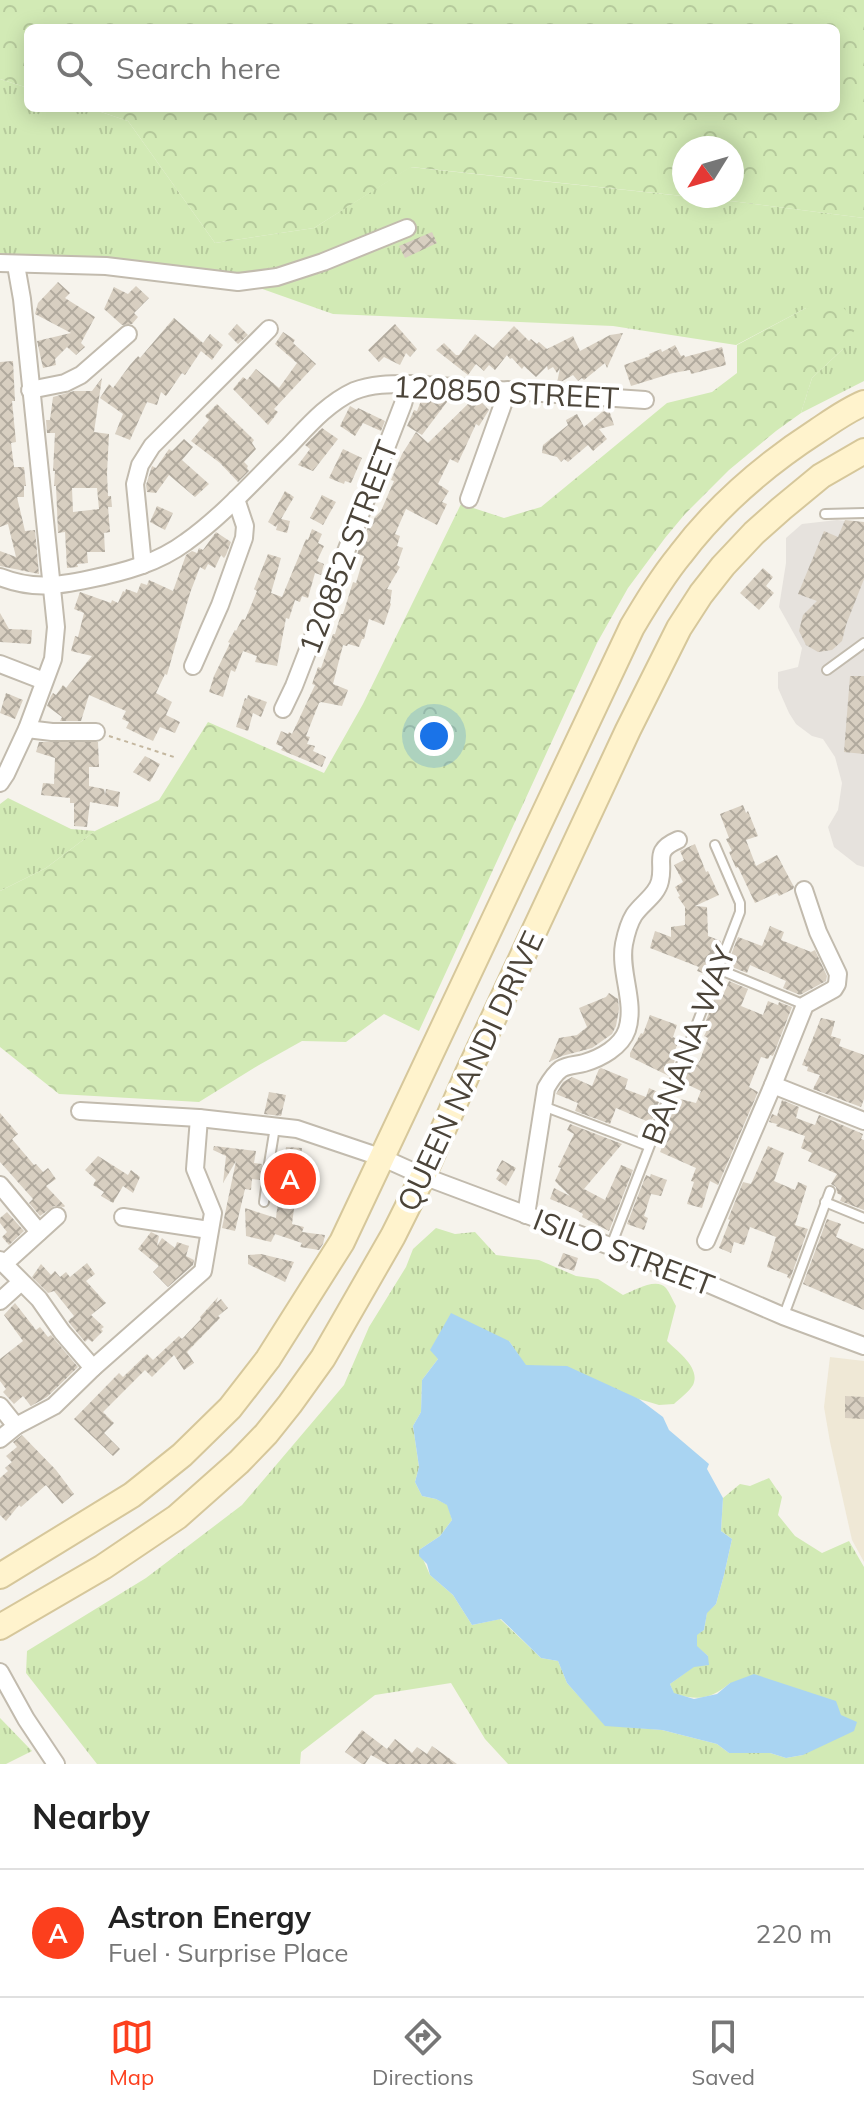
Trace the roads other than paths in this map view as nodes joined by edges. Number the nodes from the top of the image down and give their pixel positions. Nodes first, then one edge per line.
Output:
1 (407, 228) dead end
2 (8, 264) edge
3 (269, 329) dead end
4 (128, 334) dead end
5 (409, 384) junction
6 (30, 390) junction
7 (508, 390) junction
8 (645, 400) dead end
9 (864, 403) edge
10 (864, 451) edge
11 (236, 499) junction
12 (469, 499) dead end
13 (864, 513) edge
14 (825, 514) dead end
15 (143, 565) junction
16 (0, 577) edge
17 (52, 587) junction
18 (864, 643) edge
19 (0, 664) edge
20 (193, 666) dead end
21 (827, 670) dead end
22 (44, 681) junction
23 (283, 709) dead end
24 (27, 729) junction
25 (96, 732) road end
26 (2, 775) edge
27 (678, 840) dead end
28 (715, 845) dead end
29 (804, 890) dead end
30 (718, 969) junction
31 (805, 1005) junction
32 (773, 1085) junction
33 (543, 1106) junction
34 (80, 1111) dead end
35 (199, 1118) junction
36 (864, 1121) edge
37 (275, 1127) junction
38 (648, 1146) junction
39 (383, 1158) junction
40 (269, 1164) dead end
41 (423, 1176) junction
42 (267, 1181) dead end
43 (0, 1185) edge
44 (830, 1191) dead end
45 (264, 1202) dead end
46 (825, 1202) junction
47 (526, 1215) junction
48 (57, 1216) dead end
49 (123, 1217) dead end
50 (864, 1218) edge
51 (209, 1230) junction
52 (39, 1232) junction
53 (706, 1241) dead end
54 (611, 1246) junction
55 (2, 1262) edge
56 (21, 1282) junction
57 (0, 1301) edge
58 (783, 1316) junction
59 (864, 1346) edge
60 (93, 1368) junction
61 (0, 1406) edge
62 (16, 1426) junction
63 (0, 1439) edge
64 (0, 1576) edge
65 (0, 1627) edge
66 (0, 1672) edge
67 (56, 1764) edge

1 - 2 street
2 - 6 street
3 - 15 street
4 - 6 street
5 - 7 street, 120850 STREET
5 - 11 street, 120850 STREET
5 - 23 street, 120852 STREET
6 - 17 street
7 - 8 street, 120850 STREET
7 - 12 street
9 - 39 main road, QUEEN NANDI DRIVE
10 - 41 main road, QUEEN NANDI DRIVE
11 - 15 street, 120850 STREET
11 - 20 street
13 - 14 lane
15 - 17 street, 120850 STREET
16 - 17 street, 120850 STREET
17 - 22 street
18 - 21 lane
19 - 22 street
22 - 24 street
24 - 25 street
24 - 26 street
27 - 33 street
28 - 30 lane, BANANA WAY
29 - 31 street
30 - 31 lane
30 - 38 lane, BANANA WAY
31 - 32 street
32 - 36 street
32 - 53 street
33 - 38 lane
33 - 47 street
34 - 35 street, ISILO STREET
35 - 37 street, ISILO STREET
35 - 51 street
37 - 39 street, ISILO STREET
37 - 40 lane
38 - 54 lane, BANANA WAY
39 - 41 street, ISILO STREET
39 - 64 main road, QUEEN NANDI DRIVE
41 - 47 street, ISILO STREET
41 - 65 main road, QUEEN NANDI DRIVE
42 - 45 lane
43 - 52 street
44 - 46 lane
46 - 50 lane
46 - 58 lane
47 - 54 street, ISILO STREET
48 - 52 street
49 - 51 street
51 - 60 street
52 - 55 street
54 - 58 street, ISILO STREET
55 - 56 street
56 - 57 street
56 - 60 street
58 - 59 street, ISILO STREET
60 - 62 street
61 - 62 street
62 - 63 street
66 - 67 street

